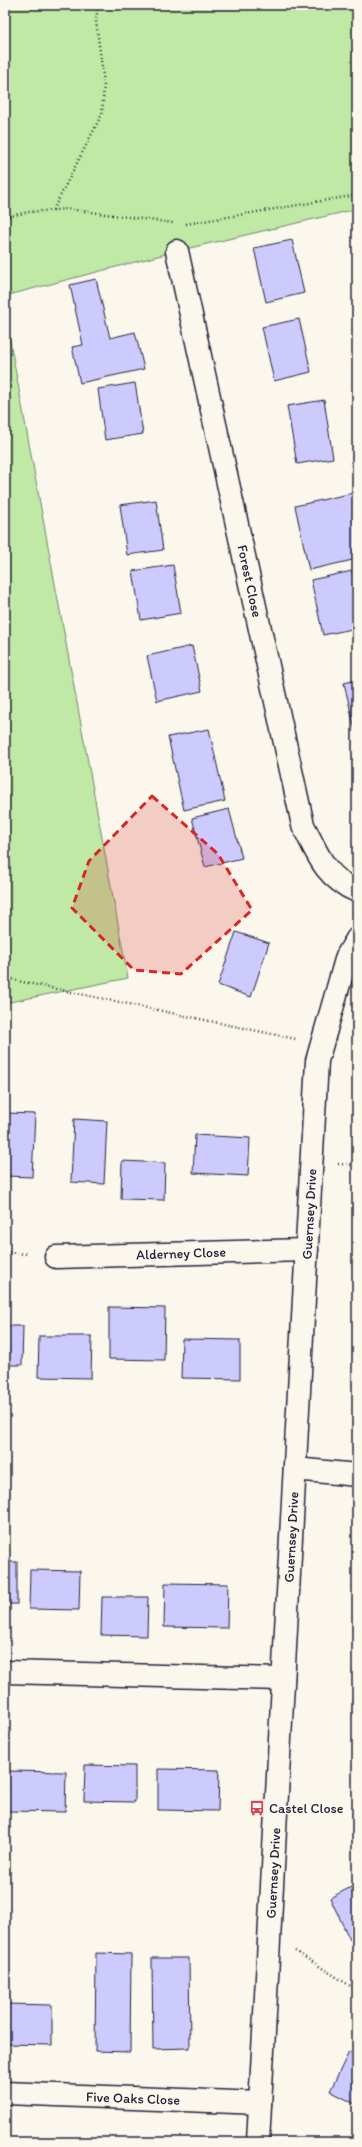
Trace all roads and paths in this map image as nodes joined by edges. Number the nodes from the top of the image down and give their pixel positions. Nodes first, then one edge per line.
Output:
1 (98, 5) edge
2 (357, 195) edge
3 (52, 210) junction
4 (5, 217) edge
5 (175, 223) dead end
6 (181, 224) dead end
7 (177, 252) dead end
8 (357, 891) edge
9 (357, 939) edge
10 (5, 976) edge
11 (322, 1045) junction
12 (307, 1250) junction
13 (56, 1256) dead end
14 (295, 1469) junction
15 (357, 1475) edge
16 (5, 1672) edge
17 (283, 1679) junction
18 (270, 1935) junction
19 (357, 1990) edge
20 (5, 2093) edge
21 (260, 2103) junction
22 (258, 2142) edge

1 - 3 path
2 - 6 path
3 - 4 path
3 - 5 path
7 - 8 street, Forest Close
9 - 11 street, Guernsey Drive
10 - 11 path
11 - 12 street, Guernsey Drive
12 - 13 street, Alderney Close
12 - 14 street, Guernsey Drive
14 - 15 street
14 - 17 street, Guernsey Drive
16 - 17 street
17 - 18 street, Guernsey Drive
18 - 19 path
18 - 21 street, Guernsey Drive
20 - 21 street, Five Oaks Close
21 - 22 street, Guernsey Drive

